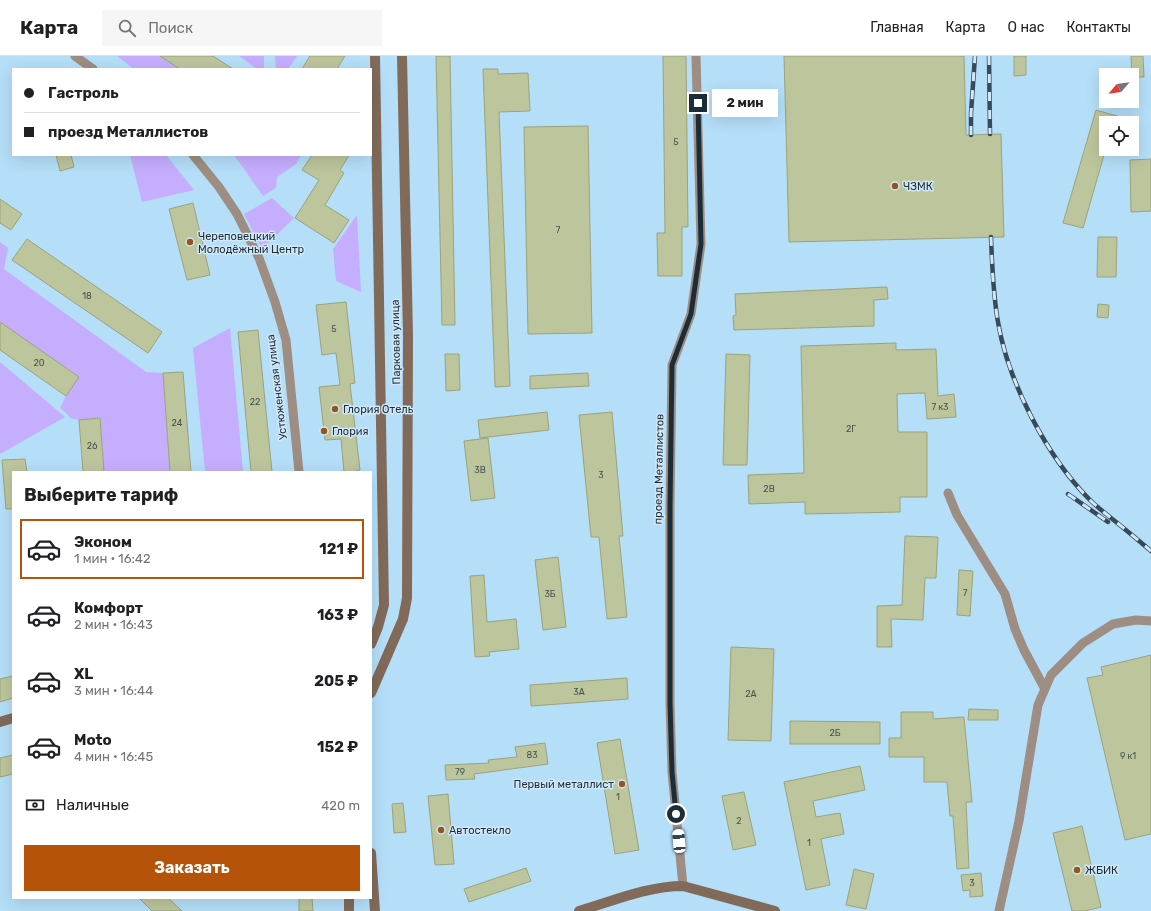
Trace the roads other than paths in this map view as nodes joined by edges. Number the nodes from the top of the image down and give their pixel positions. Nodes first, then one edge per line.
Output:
1 (75, 56) edge
2 (375, 56) edge
3 (402, 56) edge
4 (696, 56) edge
5 (92, 68) edge
6 (194, 156) edge
7 (298, 471) edge
8 (948, 493) dead end
9 (1151, 621) edge
10 (372, 641) edge
11 (1045, 689) junction
12 (372, 691) edge
13 (12, 718) edge
14 (0, 722) edge
15 (372, 868) edge
16 (683, 886) junction
17 (349, 899) edge
18 (349, 911) edge
19 (375, 911) edge
20 (579, 911) edge
21 (775, 911) edge
22 (999, 911) edge

1 - 5 street
2 - 10 main road, Парковая улица
3 - 12 main road, Парковая улица
4 - 16 street, проезд Металлистов
6 - 7 street, Устюженская улица
8 - 11 street
9 - 11 street
11 - 22 street
13 - 14 main road
15 - 19 main road
16 - 20 main road
16 - 21 main road
17 - 18 main road

